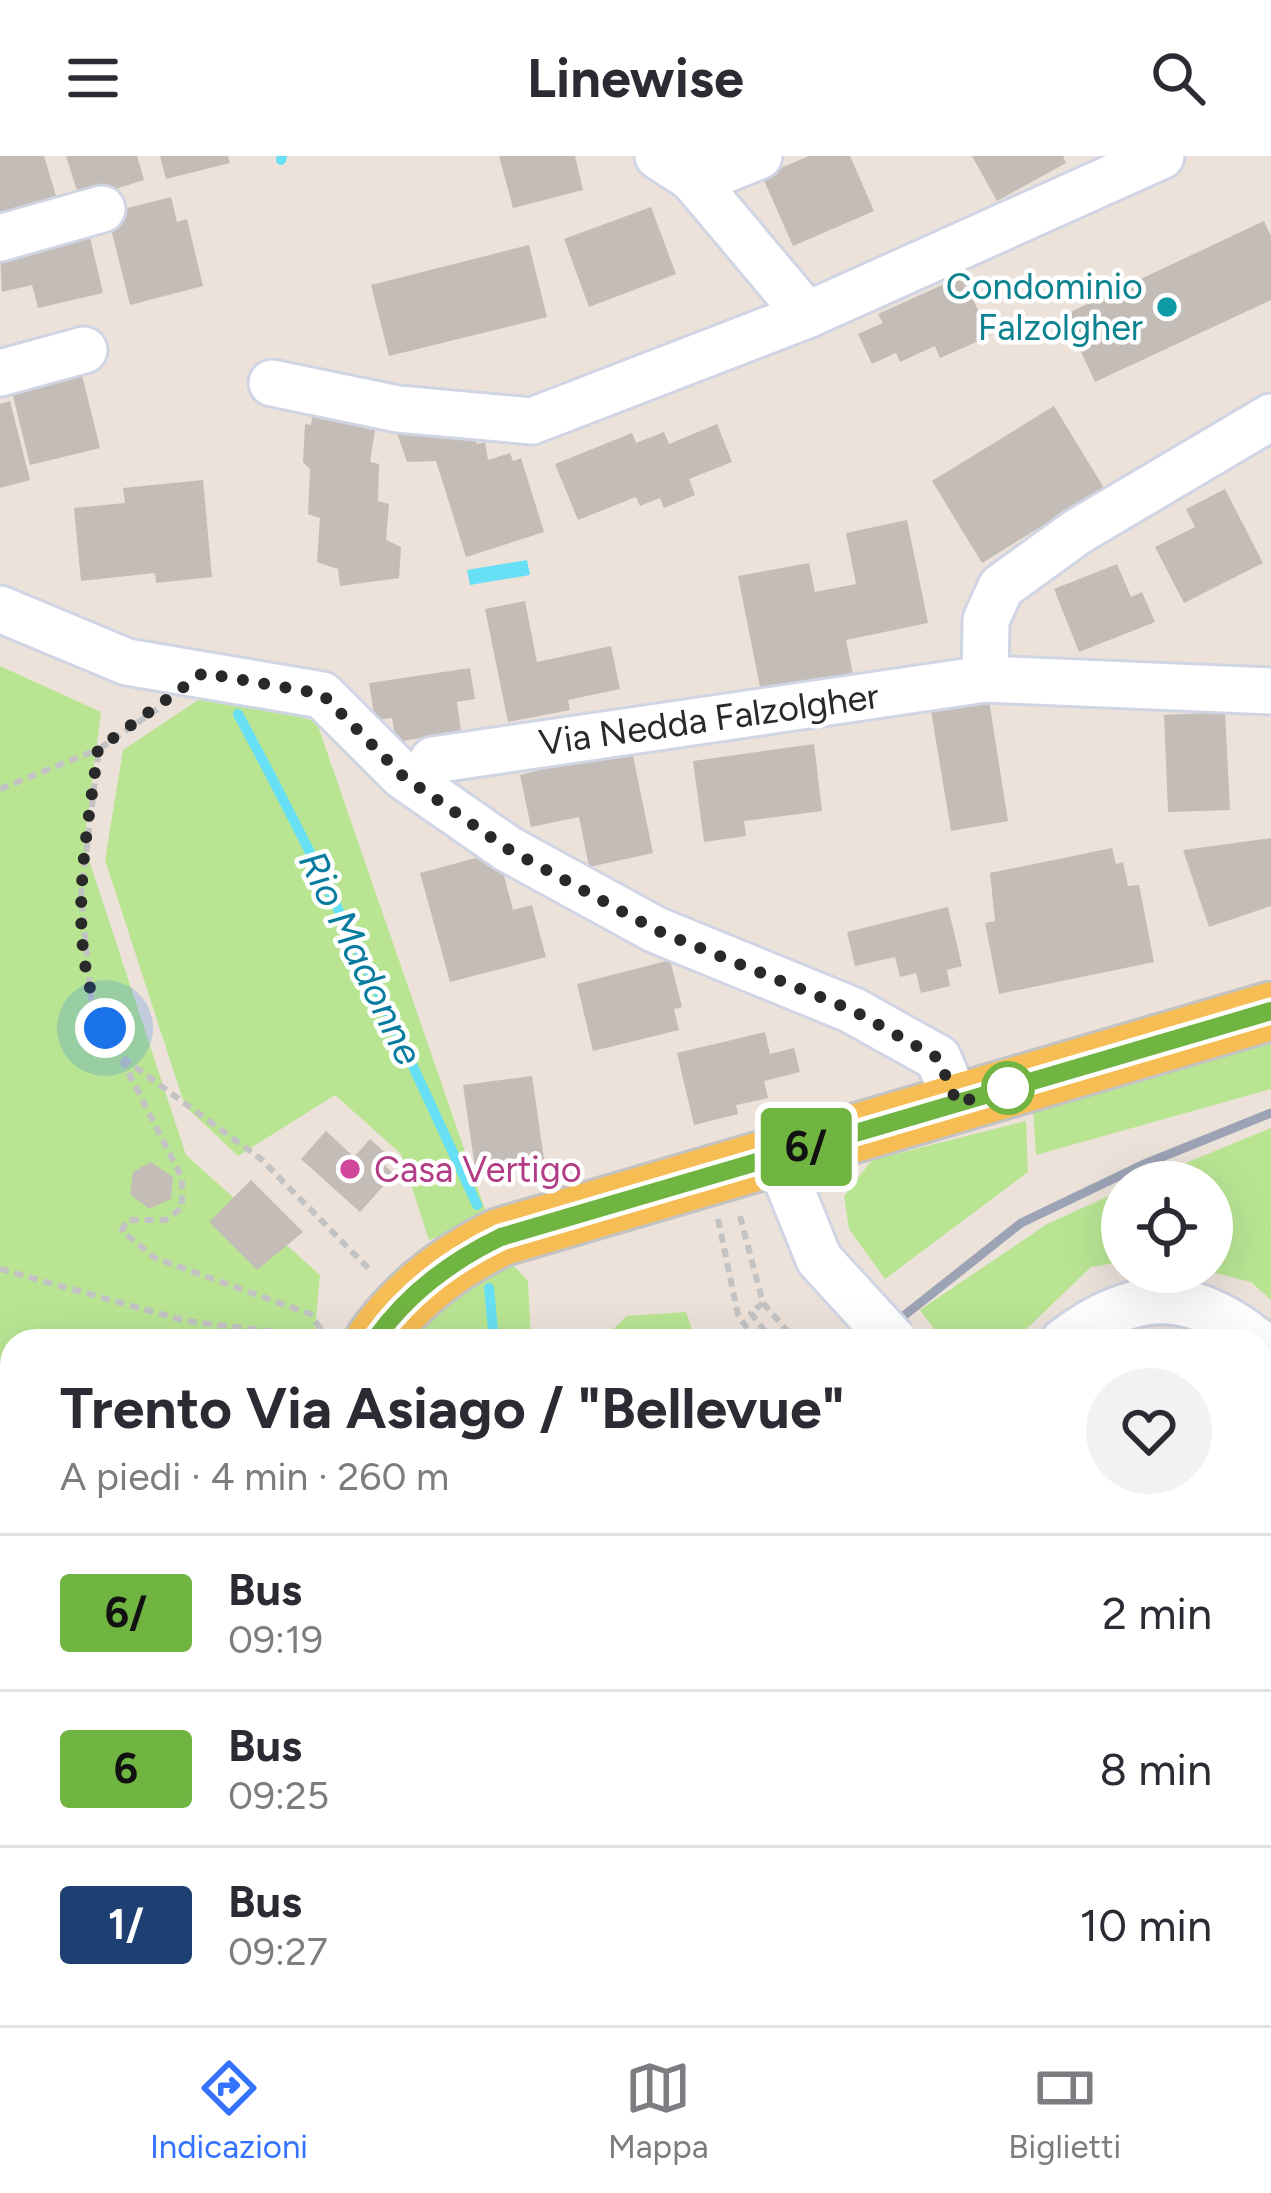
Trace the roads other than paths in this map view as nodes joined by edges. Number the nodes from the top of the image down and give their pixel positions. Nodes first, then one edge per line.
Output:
1 (658, 156) edge
2 (759, 156) edge
3 (1161, 156) edge
4 (695, 182) junction
5 (101, 209) dead end
6 (0, 238) edge
7 (807, 315) junction
8 (84, 350) dead end
9 (0, 373) edge
10 (272, 382) dead end
11 (1271, 417) edge
12 (0, 609) edge
13 (985, 679) junction
14 (1271, 691) edge
15 (433, 760) dead end
16 (1271, 1012) edge
17 (957, 1103) junction
18 (777, 1156) junction
19 (1115, 1326) edge
20 (384, 1329) edge
21 (883, 1329) edge
22 (1235, 1329) edge

1 - 4 street
2 - 4 street
3 - 7 street
4 - 7 street
5 - 6 street
7 - 10 street
8 - 9 street
11 - 13 street
12 - 17 street
13 - 14 street, Via Nedda Falzolgher
13 - 15 street, Via Nedda Falzolgher
16 - 17 main road
17 - 18 main road
18 - 20 main road
18 - 21 street, bridge
19 - 22 street

